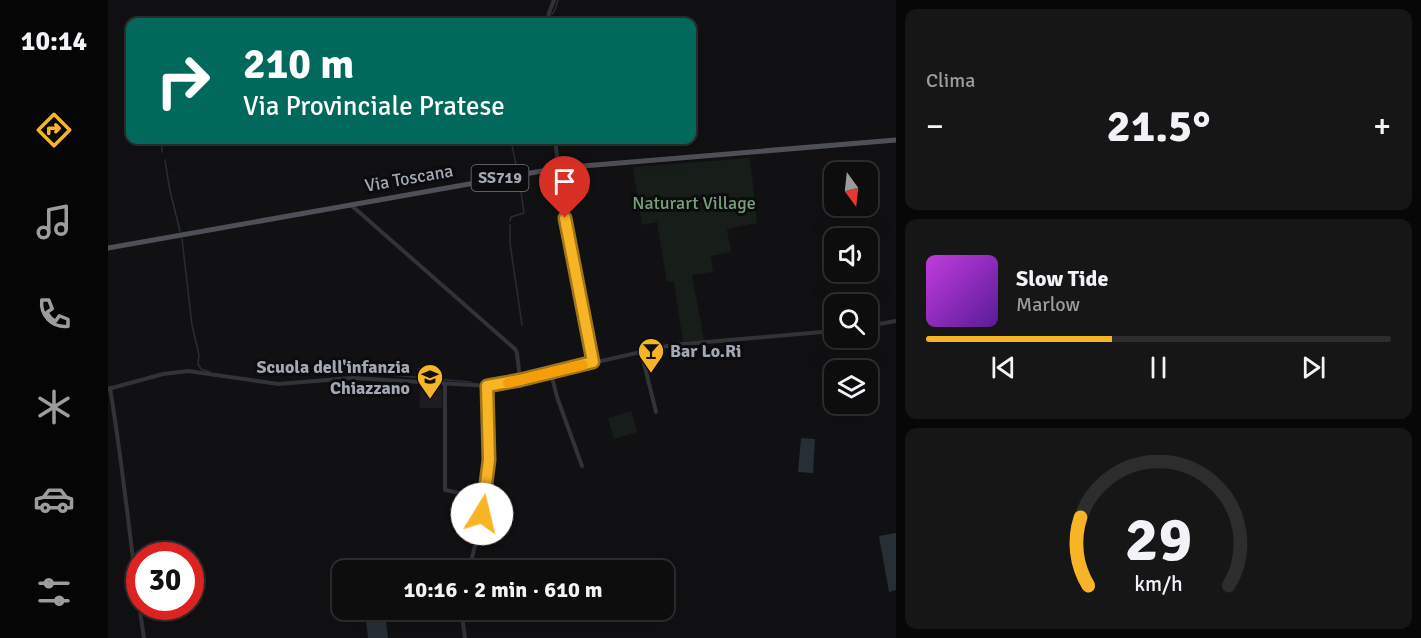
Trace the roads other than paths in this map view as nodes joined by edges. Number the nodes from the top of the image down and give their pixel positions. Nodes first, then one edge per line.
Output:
1 (554, 0) edge
2 (548, 18) edge
3 (896, 140) edge
4 (555, 144) edge
5 (558, 168) junction
6 (350, 204) junction
7 (108, 248) edge
8 (896, 321) edge
9 (878, 324) edge
10 (824, 332) edge
11 (641, 351) junction
12 (593, 362) junction
13 (551, 373) junction
14 (520, 380) junction
15 (445, 384) junction
16 (487, 386) junction
17 (109, 388) edge
18 (656, 412) dead end
19 (582, 466) dead end
20 (484, 498) junction
21 (472, 560) edge
22 (463, 620) edge
23 (144, 638) edge
24 (465, 638) edge

1 - 2 street
3 - 5 main road, Via Toscana / SS719
4 - 5 street
5 - 6 main road, Via Toscana / SS719
5 - 12 street
6 - 7 main road, Via Toscana / SS719
6 - 14 street
8 - 9 street
10 - 11 street
11 - 12 street
11 - 18 street
12 - 13 street
13 - 14 street
13 - 19 street
14 - 16 street
15 - 16 street
15 - 17 street
15 - 20 street
16 - 20 street
17 - 23 street
20 - 21 street
22 - 24 street

